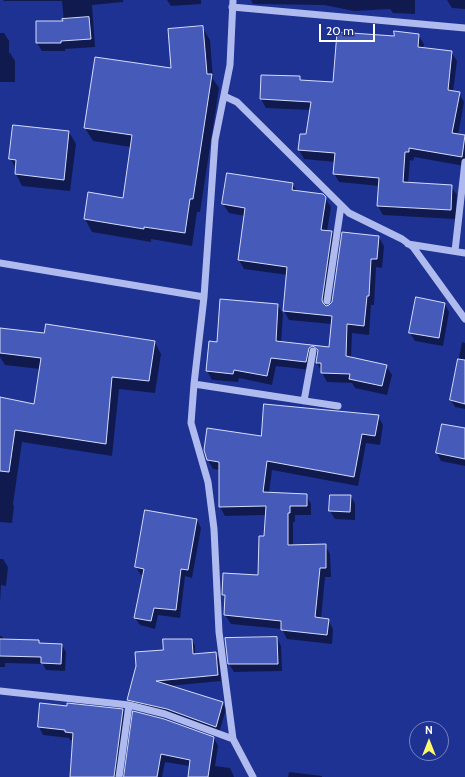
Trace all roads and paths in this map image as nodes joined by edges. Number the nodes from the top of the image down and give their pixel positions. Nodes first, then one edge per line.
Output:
1 (232, 4) edge
2 (465, 28) edge
3 (224, 96) junction
4 (465, 162) edge
5 (342, 206) junction
6 (408, 244) junction
7 (456, 252) junction
8 (465, 253) edge
9 (0, 263) edge
10 (204, 297) junction
11 (327, 301) dead end
12 (465, 319) edge
13 (313, 351) dead end
14 (194, 384) junction
15 (304, 401) junction
16 (338, 406) dead end
17 (0, 691) edge
18 (129, 705) junction
19 (233, 739) junction
20 (119, 777) edge
21 (253, 777) edge

1 - 2 street
1 - 3 street
3 - 5 street
3 - 10 street
4 - 7 street
5 - 6 street
5 - 11 street
6 - 7 street
6 - 12 street
7 - 8 street
9 - 10 street
10 - 14 street
13 - 15 street
14 - 15 street
14 - 19 street
15 - 16 street
17 - 18 street
18 - 19 street
18 - 20 street
19 - 21 street

